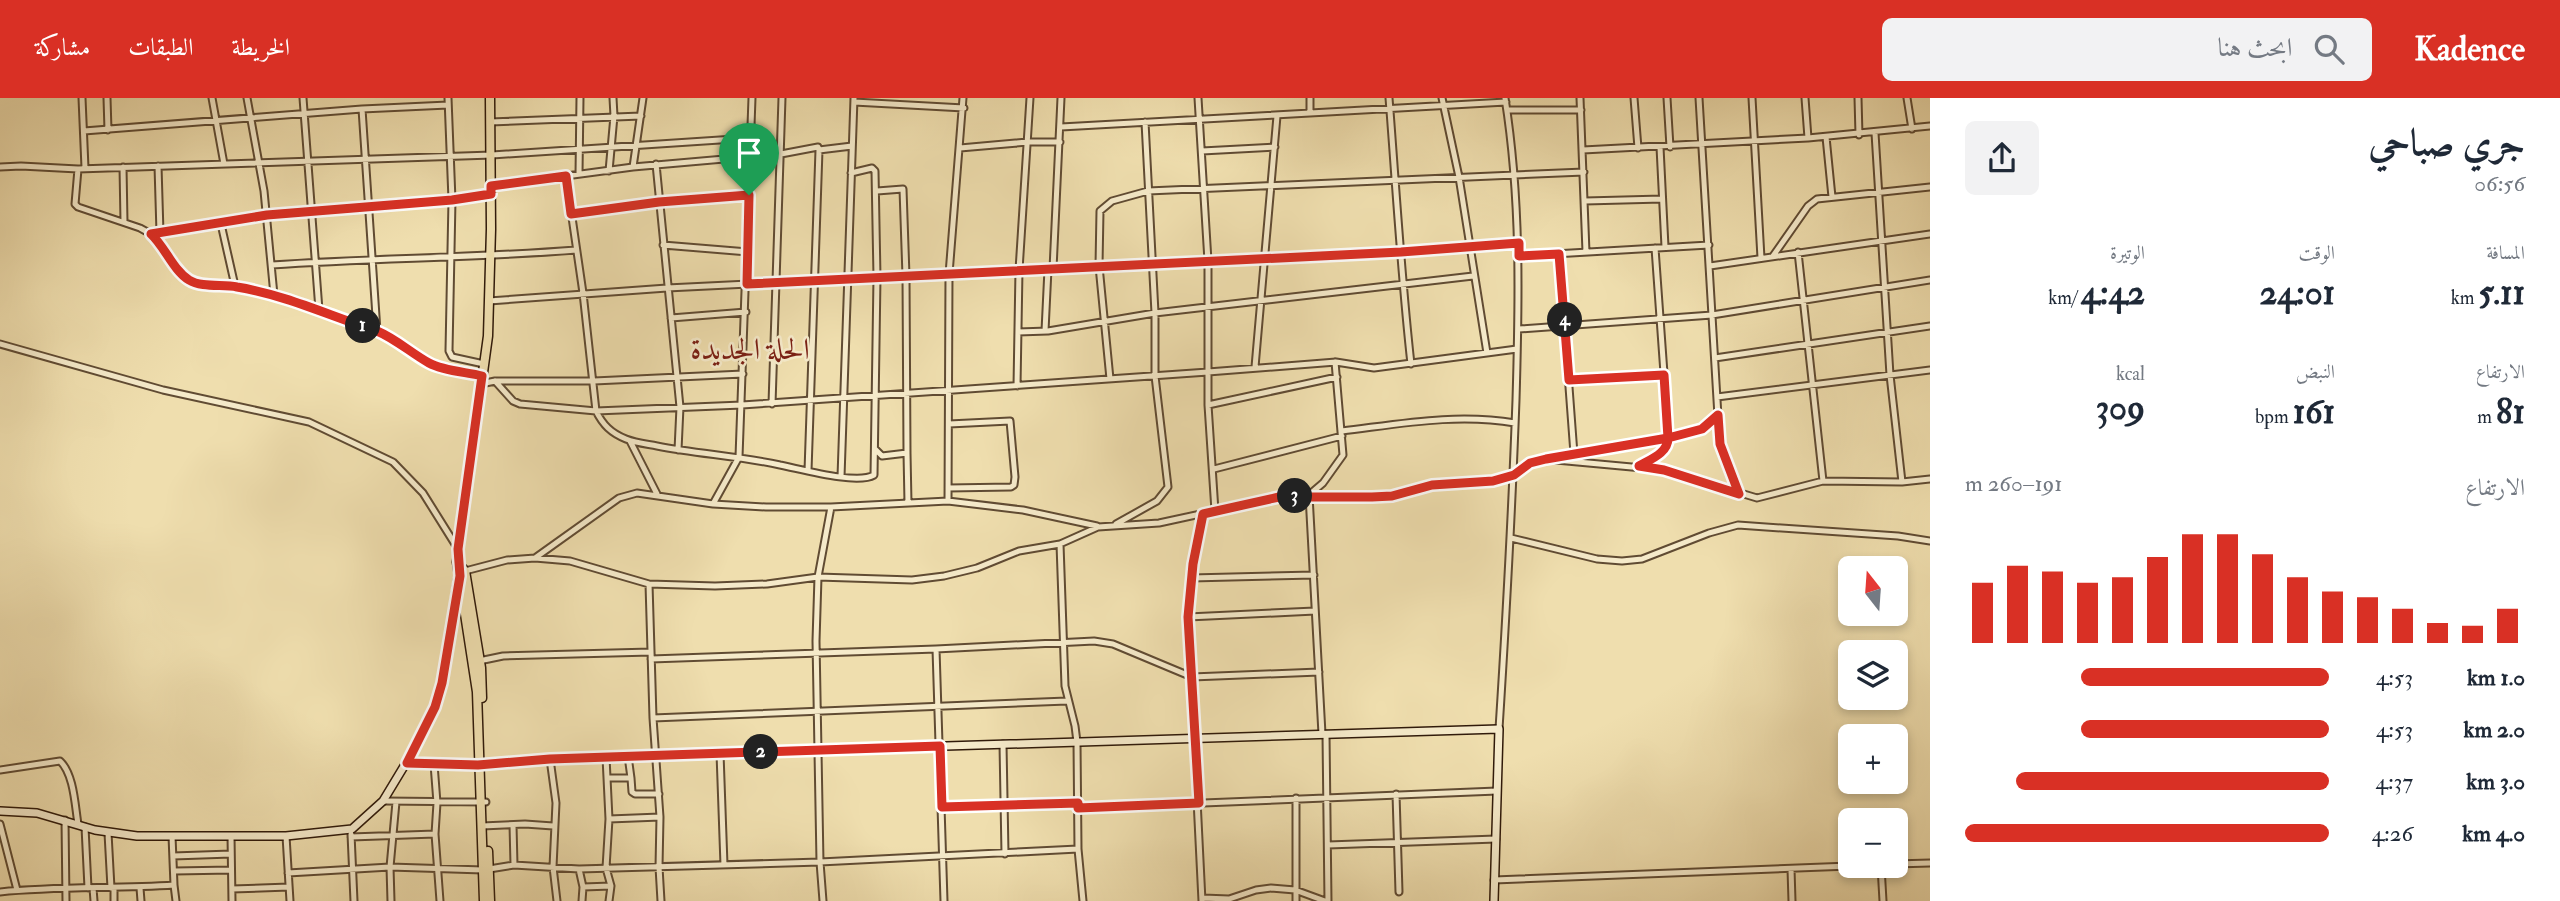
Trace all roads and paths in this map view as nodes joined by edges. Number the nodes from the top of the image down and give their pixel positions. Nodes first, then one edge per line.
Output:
1 (82, 98) edge
2 (107, 98) edge
3 (212, 98) edge
4 (247, 98) edge
5 (303, 98) edge
6 (490, 98) edge
7 (580, 98) edge
8 (613, 98) edge
9 (643, 98) edge
10 (752, 98) edge
11 (782, 98) edge
12 (963, 98) edge
13 (1030, 98) edge
14 (1061, 98) edge
15 (1198, 98) edge
16 (1310, 98) edge
17 (1389, 98) edge
18 (1580, 98) edge
19 (1634, 98) edge
20 (1667, 98) edge
21 (1699, 98) edge
22 (1752, 98) edge
23 (1805, 98) edge
24 (1858, 98) edge
25 (1908, 98) edge
26 (854, 100) edge
27 (1505, 100) edge
28 (448, 102) edge
29 (1442, 102) edge
30 (964, 108) junction
31 (362, 109) junction
32 (1390, 109) junction
33 (1507, 110) junction
34 (1581, 110) junction
35 (305, 113) junction
36 (1310, 113) junction
37 (641, 116) junction
38 (1277, 116) junction
39 (580, 117) junction
40 (614, 117) junction
41 (252, 118) junction
42 (1200, 120) junction
43 (216, 121) junction
44 (491, 122) junction
45 (1145, 122) junction
46 (1061, 127) junction
47 (1930, 127) edge
48 (1912, 129) junction
49 (108, 130) junction
50 (84, 131) junction
51 (1875, 133) junction
52 (1859, 135) junction
53 (1826, 137) junction
54 (750, 138) junction
55 (1808, 138) junction
56 (1028, 142) junction
57 (1060, 142) junction
58 (1755, 142) junction
59 (638, 145) junction
60 (1702, 145) junction
61 (612, 146) junction
62 (852, 146) junction
63 (1275, 147) junction
64 (1660, 147) junction
65 (1670, 147) junction
66 (580, 148) junction
67 (960, 148) junction
68 (1638, 148) junction
69 (819, 150) junction
70 (1583, 150) junction
71 (1202, 151) junction
72 (781, 154) junction
73 (492, 155) junction
74 (450, 156) junction
75 (750, 156) junction
76 (365, 161) junction
77 (309, 162) junction
78 (259, 163) junction
79 (223, 164) junction
80 (656, 164) junction
81 (158, 166) junction
82 (634, 166) junction
83 (0, 167) edge
84 (123, 167) junction
85 (82, 169) junction
86 (609, 170) junction
87 (1584, 172) junction
88 (851, 173) junction
89 (579, 174) junction
90 (1514, 174) junction
91 (566, 176) junction
92 (1459, 177) junction
93 (1396, 181) junction
94 (1272, 186) junction
95 (1930, 187) edge
96 (1204, 189) junction
97 (491, 190) junction
98 (877, 191) junction
99 (1148, 191) junction
100 (1880, 192) junction
101 (749, 195) junction
102 (1832, 197) junction
103 (1662, 198) junction
104 (452, 200) junction
105 (1585, 201) junction
106 (659, 202) junction
107 (368, 205) junction
108 (313, 211) junction
109 (571, 214) junction
110 (267, 215) junction
111 (124, 222) junction
112 (220, 224) junction
113 (160, 233) junction
114 (151, 234) junction
115 (1930, 234) edge
116 (1882, 241) junction
117 (1519, 243) junction
118 (663, 245) junction
119 (1709, 245) junction
120 (1470, 247) junction
121 (1665, 247) junction
122 (1655, 248) junction
123 (576, 250) junction
124 (748, 252) junction
125 (1401, 252) junction
126 (1586, 252) junction
127 (1798, 252) junction
128 (1559, 254) junction
129 (491, 256) junction
130 (1519, 256) junction
131 (1773, 256) junction
132 (451, 257) junction
133 (372, 258) junction
134 (1760, 258) junction
135 (1264, 259) junction
136 (1208, 261) junction
137 (317, 262) junction
138 (1152, 264) junction
139 (272, 265) junction
140 (1099, 266) junction
141 (1710, 266) junction
142 (1051, 269) junction
143 (1019, 270) junction
144 (949, 274) junction
145 (906, 276) junction
146 (1473, 276) junction
147 (877, 277) junction
148 (847, 279) junction
149 (1930, 280) edge
150 (815, 281) junction
151 (776, 283) junction
152 (747, 284) junction
153 (1402, 285) junction
154 (234, 286) junction
155 (667, 288) junction
156 (1885, 288) junction
157 (583, 293) junction
158 (274, 295) junction
159 (1260, 300) junction
160 (1803, 300) junction
161 (489, 301) junction
162 (1209, 306) junction
163 (320, 310) junction
164 (746, 313) junction
165 (1155, 313) junction
166 (1712, 315) junction
167 (671, 318) junction
168 (1660, 319) junction
169 (1103, 321) junction
170 (1566, 325) junction
171 (1930, 326) edge
172 (1518, 328) junction
173 (377, 331) junction
174 (1045, 331) junction
175 (1018, 332) junction
176 (1887, 332) junction
177 (0, 344) edge
178 (1807, 344) junction
179 (1517, 349) junction
180 (1487, 353) junction
181 (1715, 358) junction
182 (1335, 362) junction
183 (484, 364) junction
184 (1411, 364) junction
185 (1255, 367) junction
186 (1930, 370) edge
187 (1209, 372) junction
188 (743, 374) junction
189 (1664, 375) junction
190 (1890, 375) junction
191 (677, 376) junction
192 (1155, 376) junction
193 (1337, 377) junction
194 (1110, 379) junction
195 (481, 380) junction
196 (1569, 380) junction
197 (495, 381) junction
198 (594, 381) junction
199 (1812, 385) junction
200 (1017, 386) junction
201 (949, 390) junction
202 (905, 393) junction
203 (877, 395) junction
204 (1717, 397) junction
205 (845, 398) junction
206 (812, 401) junction
207 (772, 404) junction
208 (742, 405) junction
209 (1208, 405) junction
210 (680, 407) junction
211 (596, 411) junction
212 (1718, 415) junction
213 (1515, 423) junction
214 (949, 424) junction
215 (1342, 434) junction
216 (1668, 438) junction
217 (630, 441) junction
218 (875, 449) junction
219 (678, 450) junction
220 (907, 453) junction
221 (1574, 454) junction
222 (739, 457) junction
223 (1546, 459) junction
224 (1639, 466) junction
225 (1214, 469) junction
226 (808, 471) junction
227 (1514, 475) junction
228 (841, 477) junction
229 (1930, 479) edge
230 (1823, 481) junction
231 (1902, 482) junction
232 (948, 488) junction
233 (657, 494) junction
234 (1739, 494) junction
235 (1309, 495) junction
236 (948, 501) junction
237 (908, 503) junction
238 (713, 504) junction
239 (831, 507) junction
240 (1215, 511) junction
241 (1203, 514) junction
242 (1116, 524) junction
243 (1098, 527) junction
244 (1511, 538) junction
245 (1930, 541) edge
246 (1060, 544) junction
247 (458, 549) junction
248 (535, 558) junction
249 (462, 573) junction
250 (1314, 575) junction
251 (818, 576) junction
252 (1191, 578) junction
253 (649, 584) junction
254 (1315, 611) junction
255 (1188, 617) junction
256 (1063, 643) junction
257 (936, 649) junction
258 (816, 652) junction
259 (651, 656) junction
260 (480, 661) junction
261 (1319, 672) junction
262 (1192, 677) junction
263 (1067, 701) junction
264 (938, 707) junction
265 (817, 711) junction
266 (653, 718) junction
267 (481, 719) junction
268 (1499, 729) junction
269 (1324, 734) junction
270 (1195, 737) junction
271 (1077, 742) junction
272 (1003, 744) junction
273 (940, 746) junction
274 (818, 750) junction
275 (720, 753) junction
276 (655, 755) junction
277 (628, 756) junction
278 (606, 757) junction
279 (550, 759) junction
280 (407, 763) junction
281 (434, 764) junction
282 (481, 765) junction
283 (0, 770) edge
284 (608, 778) junction
285 (631, 778) junction
286 (1497, 791) junction
287 (659, 794) junction
288 (1396, 794) junction
289 (1327, 796) junction
290 (1296, 798) junction
291 (383, 801) junction
292 (396, 802) junction
293 (483, 802) junction
294 (437, 803) junction
295 (1199, 803) junction
296 (1006, 805) junction
297 (1078, 805) junction
298 (942, 807) junction
299 (0, 811) edge
300 (660, 817) junction
301 (609, 819) junction
302 (65, 820) junction
303 (0, 824) edge
304 (513, 825) junction
305 (82, 826) junction
306 (484, 826) junction
307 (553, 827) junction
308 (108, 833) junction
309 (351, 833) junction
310 (435, 834) junction
311 (172, 836) junction
312 (231, 836) junction
313 (286, 836) junction
314 (393, 837) junction
315 (1496, 839) junction
316 (1397, 843) junction
317 (1328, 845) junction
318 (1078, 849) junction
319 (231, 854) junction
320 (1005, 854) junction
321 (173, 856) junction
322 (941, 857) junction
323 (820, 862) junction
324 (1930, 863) edge
325 (1908, 864) edge
326 (514, 865) junction
327 (724, 865) junction
328 (390, 867) junction
329 (553, 867) junction
330 (659, 867) junction
331 (1838, 867) edge
332 (438, 868) junction
333 (606, 868) junction
334 (579, 869) junction
335 (1791, 869) junction
336 (231, 870) junction
337 (353, 870) junction
338 (486, 870) junction
339 (174, 871) junction
340 (288, 873) junction
341 (1881, 878) edge
342 (1494, 880) junction
343 (174, 885) junction
344 (611, 886) junction
345 (65, 887) junction
346 (289, 887) junction
347 (583, 887) junction
348 (90, 888) junction
349 (113, 888) junction
350 (140, 888) junction
351 (232, 889) junction
352 (17, 890) junction
353 (1295, 890) junction
354 (0, 892) edge
355 (1399, 892) dead end
356 (1241, 898) edge
357 (1203, 900) edge
358 (1220, 900) edge
359 (1491, 900) edge
360 (66, 901) edge
361 (94, 901) edge
362 (114, 901) edge
363 (141, 901) edge
364 (176, 901) edge
365 (232, 901) edge
366 (290, 901) edge
367 (354, 901) edge
368 (391, 901) edge
369 (440, 901) edge
370 (484, 901) edge
371 (490, 901) edge
372 (557, 901) edge
373 (582, 901) edge
374 (610, 901) edge
375 (661, 901) edge
376 (824, 901) edge
377 (944, 901) edge
378 (1083, 901) edge
379 (1296, 901) edge
380 (1327, 901) edge
381 (1792, 901) edge
382 (1882, 901) edge

1 - 50 street
2 - 49 street
3 - 43 street
4 - 41 street
5 - 35 street
6 - 44 main road
7 - 39 street
8 - 40 street
9 - 37 street
10 - 54 street
11 - 72 street
12 - 30 street
13 - 56 street
14 - 46 street
15 - 42 street
16 - 36 street
17 - 32 street
18 - 34 street
19 - 68 street
20 - 65 street
21 - 60 street
22 - 58 street
23 - 55 street
24 - 52 street
25 - 48 street
26 - 30 street
26 - 62 street
27 - 29 street
27 - 33 street
28 - 31 street
28 - 74 street
29 - 32 street
29 - 92 street
30 - 67 street
31 - 35 street
31 - 76 street
32 - 36 street
32 - 93 street
33 - 34 street
33 - 90 street
34 - 70 street
35 - 41 street
35 - 77 street
36 - 38 street
37 - 40 street
37 - 59 street
38 - 42 street
38 - 63 street
39 - 40 street
39 - 44 street
39 - 66 street
40 - 61 street
41 - 43 street
41 - 78 street
42 - 45 street
42 - 71 street
43 - 49 street
43 - 79 street
44 - 73 main road
45 - 46 street
45 - 99 street
46 - 57 street
47 - 48 street
48 - 51 street
49 - 50 street
50 - 85 street
51 - 52 street
51 - 100 street
52 - 53 street
53 - 55 street
53 - 102 street
54 - 59 street
54 - 75 street
55 - 58 street
56 - 57 street
56 - 67 street
56 - 143 street
57 - 142 street
58 - 60 street
58 - 134 street
59 - 61 street
59 - 82 street
60 - 65 street
60 - 119 street
61 - 66 street
61 - 86 street
62 - 69 street
62 - 88 street
63 - 71 street
63 - 94 street
64 - 65 street
64 - 68 street
64 - 103 street
66 - 73 street
66 - 89 street
67 - 144 street
68 - 70 street
69 - 72 street
69 - 150 street
70 - 87 street
71 - 96 street
72 - 75 street
72 - 151 street
73 - 74 street
73 - 97 main road
74 - 76 street
74 - 104 street
75 - 80 street
75 - 101 street
76 - 77 street
76 - 107 street
77 - 78 street
77 - 108 street
78 - 79 street
78 - 110 street
79 - 81 street
80 - 82 street
80 - 106 street
81 - 84 street
81 - 113 street
82 - 86 street
83 - 85 street
84 - 85 street
84 - 111 street
85 - 111 street
86 - 89 street
87 - 90 street
87 - 105 street
88 - 98 street
88 - 148 street
89 - 91 street
90 - 92 street
90 - 117 street
91 - 97 street
91 - 109 street
92 - 93 street
92 - 120 street
93 - 94 street
93 - 125 street
94 - 96 street
94 - 135 street
95 - 100 street
96 - 99 street
96 - 136 street
97 - 104 street
97 - 129 main road
98 - 145 street
98 - 147 street
99 - 138 street
99 - 140 street
100 - 102 street
100 - 116 street
101 - 106 street
101 - 124 street
102 - 131 street
103 - 105 street
103 - 121 street
104 - 107 street
104 - 132 street
105 - 126 street
106 - 109 street
106 - 118 street
107 - 108 street
107 - 133 street
108 - 110 street
108 - 137 street
109 - 123 street
110 - 112 street
110 - 139 street
111 - 114 street
112 - 113 street
112 - 154 street
113 - 114 street
114 - 154 street
115 - 116 street
116 - 127 street
116 - 156 street
117 - 120 street
117 - 130 street
118 - 124 street
118 - 155 street
119 - 121 street
119 - 141 street
120 - 125 street
120 - 146 street
121 - 122 street
122 - 126 street
122 - 168 street
123 - 129 street
123 - 157 street
124 - 152 street
125 - 135 street
125 - 153 street
126 - 128 street
127 - 131 street
127 - 160 street
128 - 130 street
128 - 170 street
129 - 132 street
129 - 161 main road
130 - 172 street
131 - 134 street
132 - 133 street
132 - 183 street
133 - 137 street
133 - 173 street
134 - 141 street
135 - 136 street
135 - 159 street
136 - 138 street
136 - 162 street
137 - 139 street
137 - 163 street
138 - 140 street
138 - 165 street
139 - 158 street
140 - 142 street
140 - 169 street
141 - 166 street
142 - 143 street
142 - 174 street
143 - 144 street
143 - 175 street
144 - 145 street
144 - 201 street
145 - 147 street
145 - 202 street
146 - 153 street
146 - 180 street
147 - 148 street
147 - 203 street
148 - 150 street
148 - 205 street
149 - 156 street
150 - 151 street
150 - 206 street
151 - 152 street
151 - 207 street
152 - 155 street
152 - 164 street
153 - 159 street
153 - 184 street
154 - 158 street
155 - 157 street
155 - 167 street
156 - 160 street
156 - 176 street
157 - 161 street
157 - 198 street
158 - 163 street
159 - 162 street
159 - 185 street
160 - 166 street
160 - 178 street
161 - 183 main road
162 - 165 street
162 - 187 street
163 - 173 street
164 - 167 street
164 - 188 street
165 - 169 street
165 - 192 street
166 - 168 street
166 - 181 street
167 - 191 street
168 - 170 street
168 - 189 street
169 - 174 street
169 - 194 street
170 - 172 street
170 - 196 street
171 - 176 street
172 - 179 street
173 - 195 street
174 - 175 street
175 - 200 street
176 - 178 street
176 - 190 street
177 - 247 street
178 - 181 street
178 - 199 street
179 - 180 street
179 - 213 street
180 - 184 street
181 - 204 street
182 - 184 street
182 - 185 street
182 - 193 street
183 - 195 main road
185 - 187 street
186 - 190 street
187 - 192 street
187 - 209 street
188 - 191 street
188 - 208 street
189 - 196 street
189 - 216 street
190 - 199 street
190 - 231 street
191 - 198 street
191 - 210 street
192 - 194 street
192 - 242 street
193 - 209 street
193 - 215 street
194 - 200 street
195 - 197 street
195 - 247 main road
196 - 221 street
197 - 198 street
197 - 211 street
198 - 211 street
199 - 204 street
199 - 230 street
200 - 201 street
201 - 202 street
201 - 214 street
202 - 203 street
202 - 220 street
203 - 205 street
203 - 218 street
204 - 212 street
205 - 206 street
205 - 228 street
206 - 207 street
206 - 226 street
207 - 208 street
208 - 210 street
208 - 222 street
209 - 225 street
210 - 211 street
210 - 219 street
211 - 217 street
212 - 216 street
212 - 234 street
213 - 215 street
213 - 227 street
214 - 232 street
214 - 232 street
215 - 225 street
215 - 235 street
216 - 221 street
216 - 224 street
217 - 219 street
217 - 233 street
218 - 220 street
218 - 228 street
219 - 222 street
220 - 237 street
221 - 223 street
222 - 226 street
222 - 238 street
223 - 224 street
223 - 227 street
224 - 234 street
225 - 240 street
226 - 228 street
227 - 235 street
227 - 244 street
229 - 231 street
230 - 231 street
230 - 234 street
232 - 236 street
233 - 238 street
233 - 248 street
235 - 240 street
235 - 250 street
236 - 237 street
236 - 243 street
237 - 239 street
238 - 239 street
239 - 251 street
240 - 241 street
241 - 242 street
241 - 252 street
242 - 243 street
243 - 246 street
244 - 245 street
244 - 268 street
246 - 251 street
246 - 256 street
247 - 249 main road
248 - 249 street
248 - 253 street
249 - 260 main road
249 - 267 main road
249 - 280 street
250 - 252 street
250 - 254 street
251 - 253 street
251 - 258 street
252 - 255 street
253 - 259 street
254 - 255 street
254 - 261 street
255 - 262 street
256 - 257 street
256 - 262 street
256 - 263 street
257 - 258 street
257 - 264 street
258 - 259 street
258 - 265 street
259 - 260 street
259 - 266 street
260 - 267 main road
261 - 262 street
261 - 269 street
262 - 270 street
263 - 264 street
263 - 271 street
264 - 265 street
264 - 273 street
265 - 266 street
265 - 274 street
266 - 276 street
267 - 282 main road
268 - 269 street
268 - 286 street
269 - 270 street
269 - 289 street
270 - 271 street
270 - 295 street
271 - 272 street
271 - 297 street
272 - 273 street
272 - 296 street
273 - 274 street
273 - 298 street
274 - 275 street
274 - 323 street
275 - 276 street
275 - 327 street
276 - 277 street
276 - 287 street
277 - 278 street
277 - 285 street
278 - 279 street
278 - 284 street
279 - 282 street
279 - 307 street
280 - 281 street
280 - 291 street
281 - 282 street
281 - 294 street
282 - 293 main road
283 - 305 street
284 - 285 street
284 - 301 street
285 - 287 street
286 - 288 street
286 - 315 street
287 - 300 street
288 - 289 street
288 - 316 street
289 - 290 street
289 - 317 street
290 - 295 street
290 - 353 street
291 - 292 street
291 - 309 street
292 - 294 street
292 - 314 street
293 - 294 street
293 - 306 main road
294 - 310 street
295 - 297 street
295 - 357 street
296 - 297 street
296 - 298 street
296 - 320 street
297 - 318 street
298 - 322 street
299 - 302 street
300 - 301 street
300 - 330 street
301 - 333 street
302 - 305 street
302 - 345 street
303 - 352 street
304 - 306 street
304 - 307 street
304 - 326 street
305 - 308 street
305 - 348 street
306 - 338 main road
307 - 329 street
308 - 311 street
308 - 349 street
309 - 313 street
309 - 314 street
309 - 337 street
310 - 314 street
310 - 332 street
311 - 312 street
311 - 321 street
312 - 313 street
312 - 319 street
313 - 340 street
314 - 328 street
315 - 316 street
315 - 342 street
316 - 317 street
316 - 355 street
317 - 380 street
318 - 320 street
318 - 378 street
319 - 321 street
319 - 336 street
320 - 322 street
321 - 339 street
322 - 323 street
322 - 377 street
323 - 327 street
323 - 376 street
324 - 325 street
326 - 329 street
326 - 338 street
327 - 330 street
328 - 332 street
328 - 337 street
328 - 368 street
329 - 334 street
329 - 372 street
330 - 333 street
330 - 375 street
331 - 335 street
332 - 338 street
332 - 369 street
333 - 334 street
333 - 344 street
334 - 347 street
335 - 342 street
335 - 381 street
336 - 339 street
336 - 351 street
337 - 340 street
337 - 367 street
338 - 370 main road
338 - 371 main road
339 - 343 street
340 - 346 street
341 - 382 street
342 - 359 street
343 - 350 street
343 - 364 street
344 - 347 street
344 - 374 street
345 - 348 street
345 - 352 street
345 - 360 street
346 - 351 street
346 - 366 street
347 - 373 street
348 - 349 street
348 - 361 street
349 - 350 street
349 - 362 street
350 - 363 street
351 - 365 street
352 - 354 street
353 - 356 street
353 - 379 street
353 - 380 street
356 - 358 street
357 - 358 street

